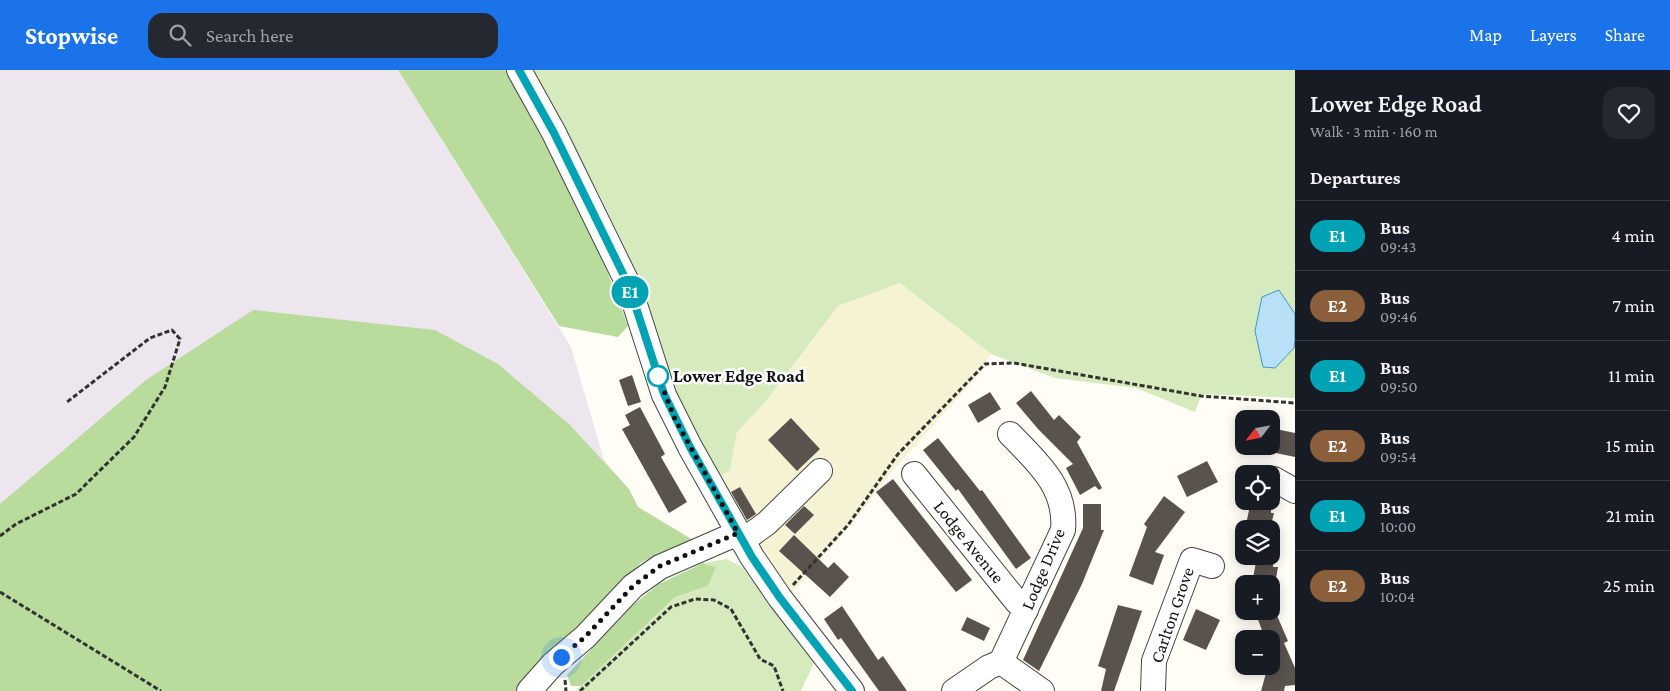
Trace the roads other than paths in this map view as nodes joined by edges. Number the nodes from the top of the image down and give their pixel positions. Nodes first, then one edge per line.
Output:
1 (519, 70) edge
2 (1010, 434) dead end
3 (820, 471) dead end
4 (914, 474) dead end
5 (1280, 482) edge
6 (1295, 491) edge
7 (740, 537) junction
8 (1212, 566) dead end
9 (1026, 610) junction
10 (1001, 662) junction
11 (529, 691) edge
12 (852, 691) edge
13 (954, 691) edge
14 (1042, 691) edge
15 (1153, 691) edge

1 - 7 street
2 - 9 street, Lodge Drive
3 - 7 street
4 - 9 street, Lodge Avenue
5 - 6 street
7 - 11 street
7 - 12 street
8 - 15 street, Carlton Grove
9 - 10 street, Lodge Drive
10 - 13 street
10 - 14 street

